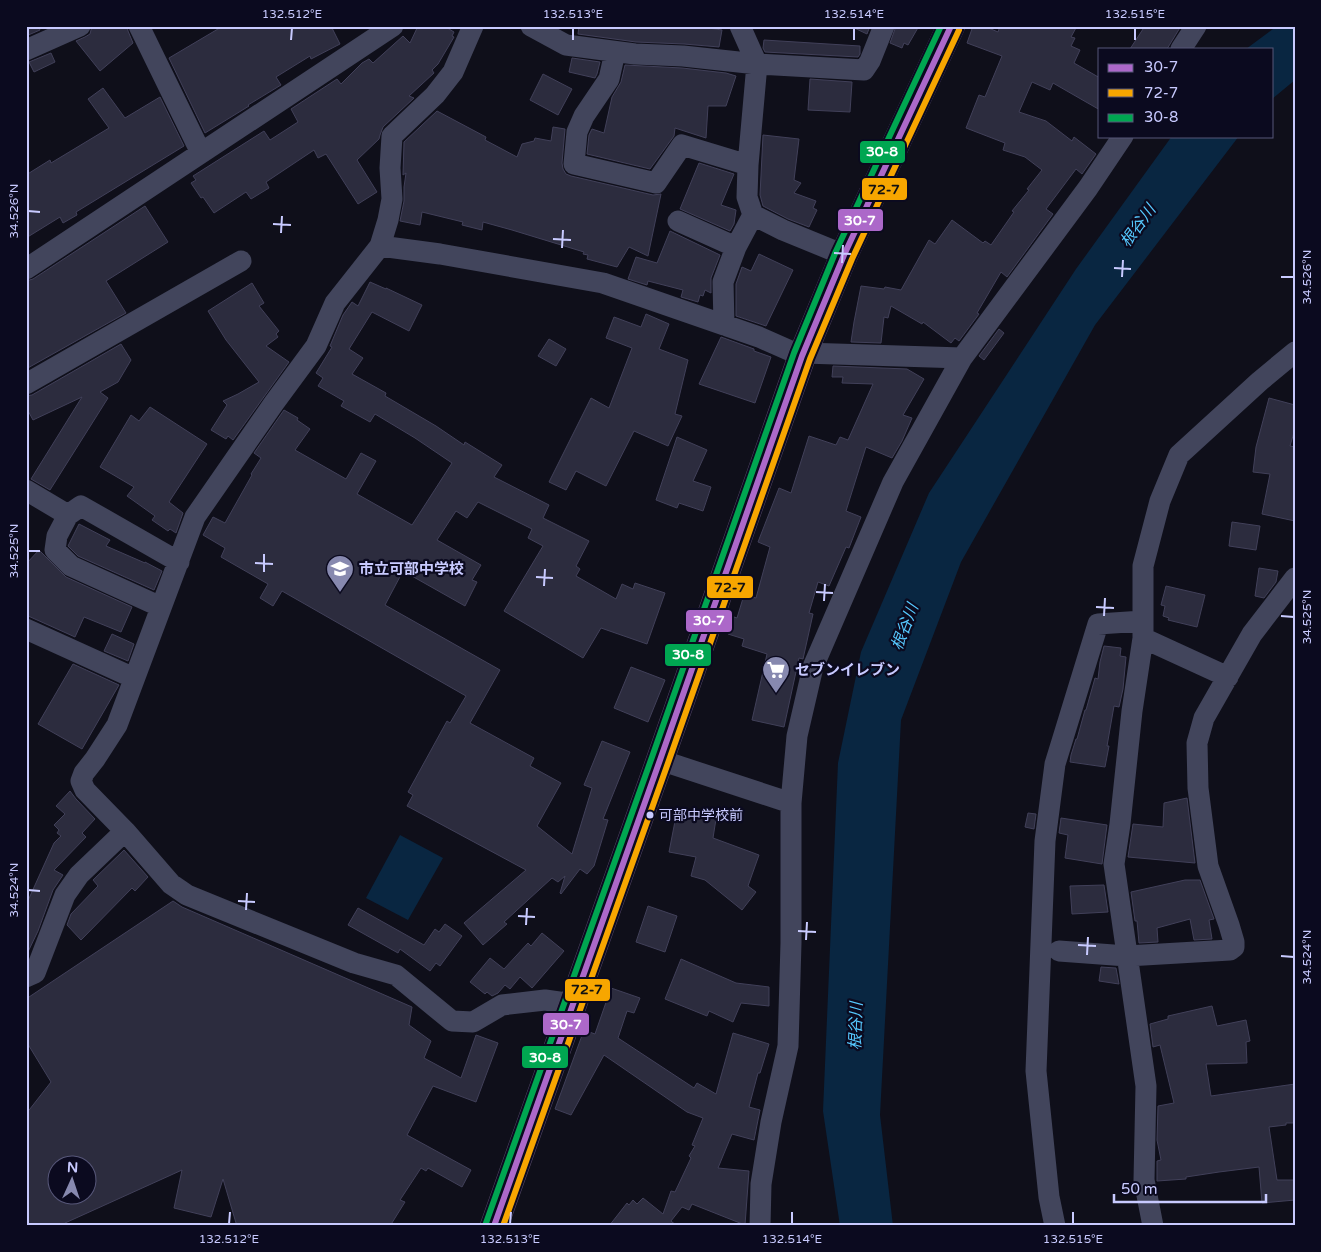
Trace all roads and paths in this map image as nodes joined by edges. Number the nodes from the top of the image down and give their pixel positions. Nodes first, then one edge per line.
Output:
1 (80, 26) edge
2 (139, 26) edge
3 (393, 26) edge
4 (473, 26) edge
5 (531, 26) edge
6 (740, 26) edge
7 (884, 26) edge
8 (951, 26) edge
9 (1196, 26) edge
10 (1182, 48) edge
11 (26, 50) edge
12 (615, 52) junction
13 (757, 64) junction
14 (1122, 138) edge
15 (201, 153) junction
16 (748, 165) junction
17 (753, 215) junction
18 (678, 221) dead end
19 (380, 246) junction
20 (736, 247) junction
21 (844, 255) junction
22 (240, 261) dead end
23 (26, 269) edge
24 (724, 325) junction
25 (1295, 352) edge
26 (803, 355) junction
27 (962, 358) junction
28 (26, 384) edge
29 (26, 490) edge
30 (68, 515) junction
31 (179, 562) junction
32 (1295, 578) edge
33 (161, 607) junction
34 (26, 628) edge
35 (1143, 630) junction
36 (1228, 677) junction
37 (134, 678) junction
38 (660, 760) junction
39 (791, 803) junction
40 (126, 831) junction
41 (1058, 951) dead end
42 (1127, 956) junction
43 (26, 977) edge
44 (573, 1004) junction
45 (494, 1226) edge
46 (760, 1226) edge
47 (1055, 1226) edge
48 (1153, 1226) edge

1 - 11 street
2 - 15 street
3 - 15 street
4 - 19 street
5 - 12 street
6 - 13 street
7 - 13 street
8 - 21 highway
9 - 10 street
12 - 13 street
12 - 16 street
13 - 16 street
14 - 27 street
15 - 23 street
16 - 17 street
17 - 20 street
17 - 21 street
18 - 20 street
19 - 24 street
19 - 31 street
20 - 24 street
21 - 26 highway
22 - 28 street
24 - 26 street
25 - 35 street
26 - 27 street
26 - 38 highway
27 - 39 street
29 - 30 street
30 - 31 street
30 - 33 street
31 - 33 street
32 - 36 street
33 - 37 street
34 - 37 street
35 - 36 street
35 - 42 street
35 - 47 street
36 - 42 street
37 - 40 street
38 - 39 street
38 - 44 highway
39 - 46 street
40 - 43 street
40 - 44 street
41 - 42 street
42 - 48 street
44 - 45 highway

